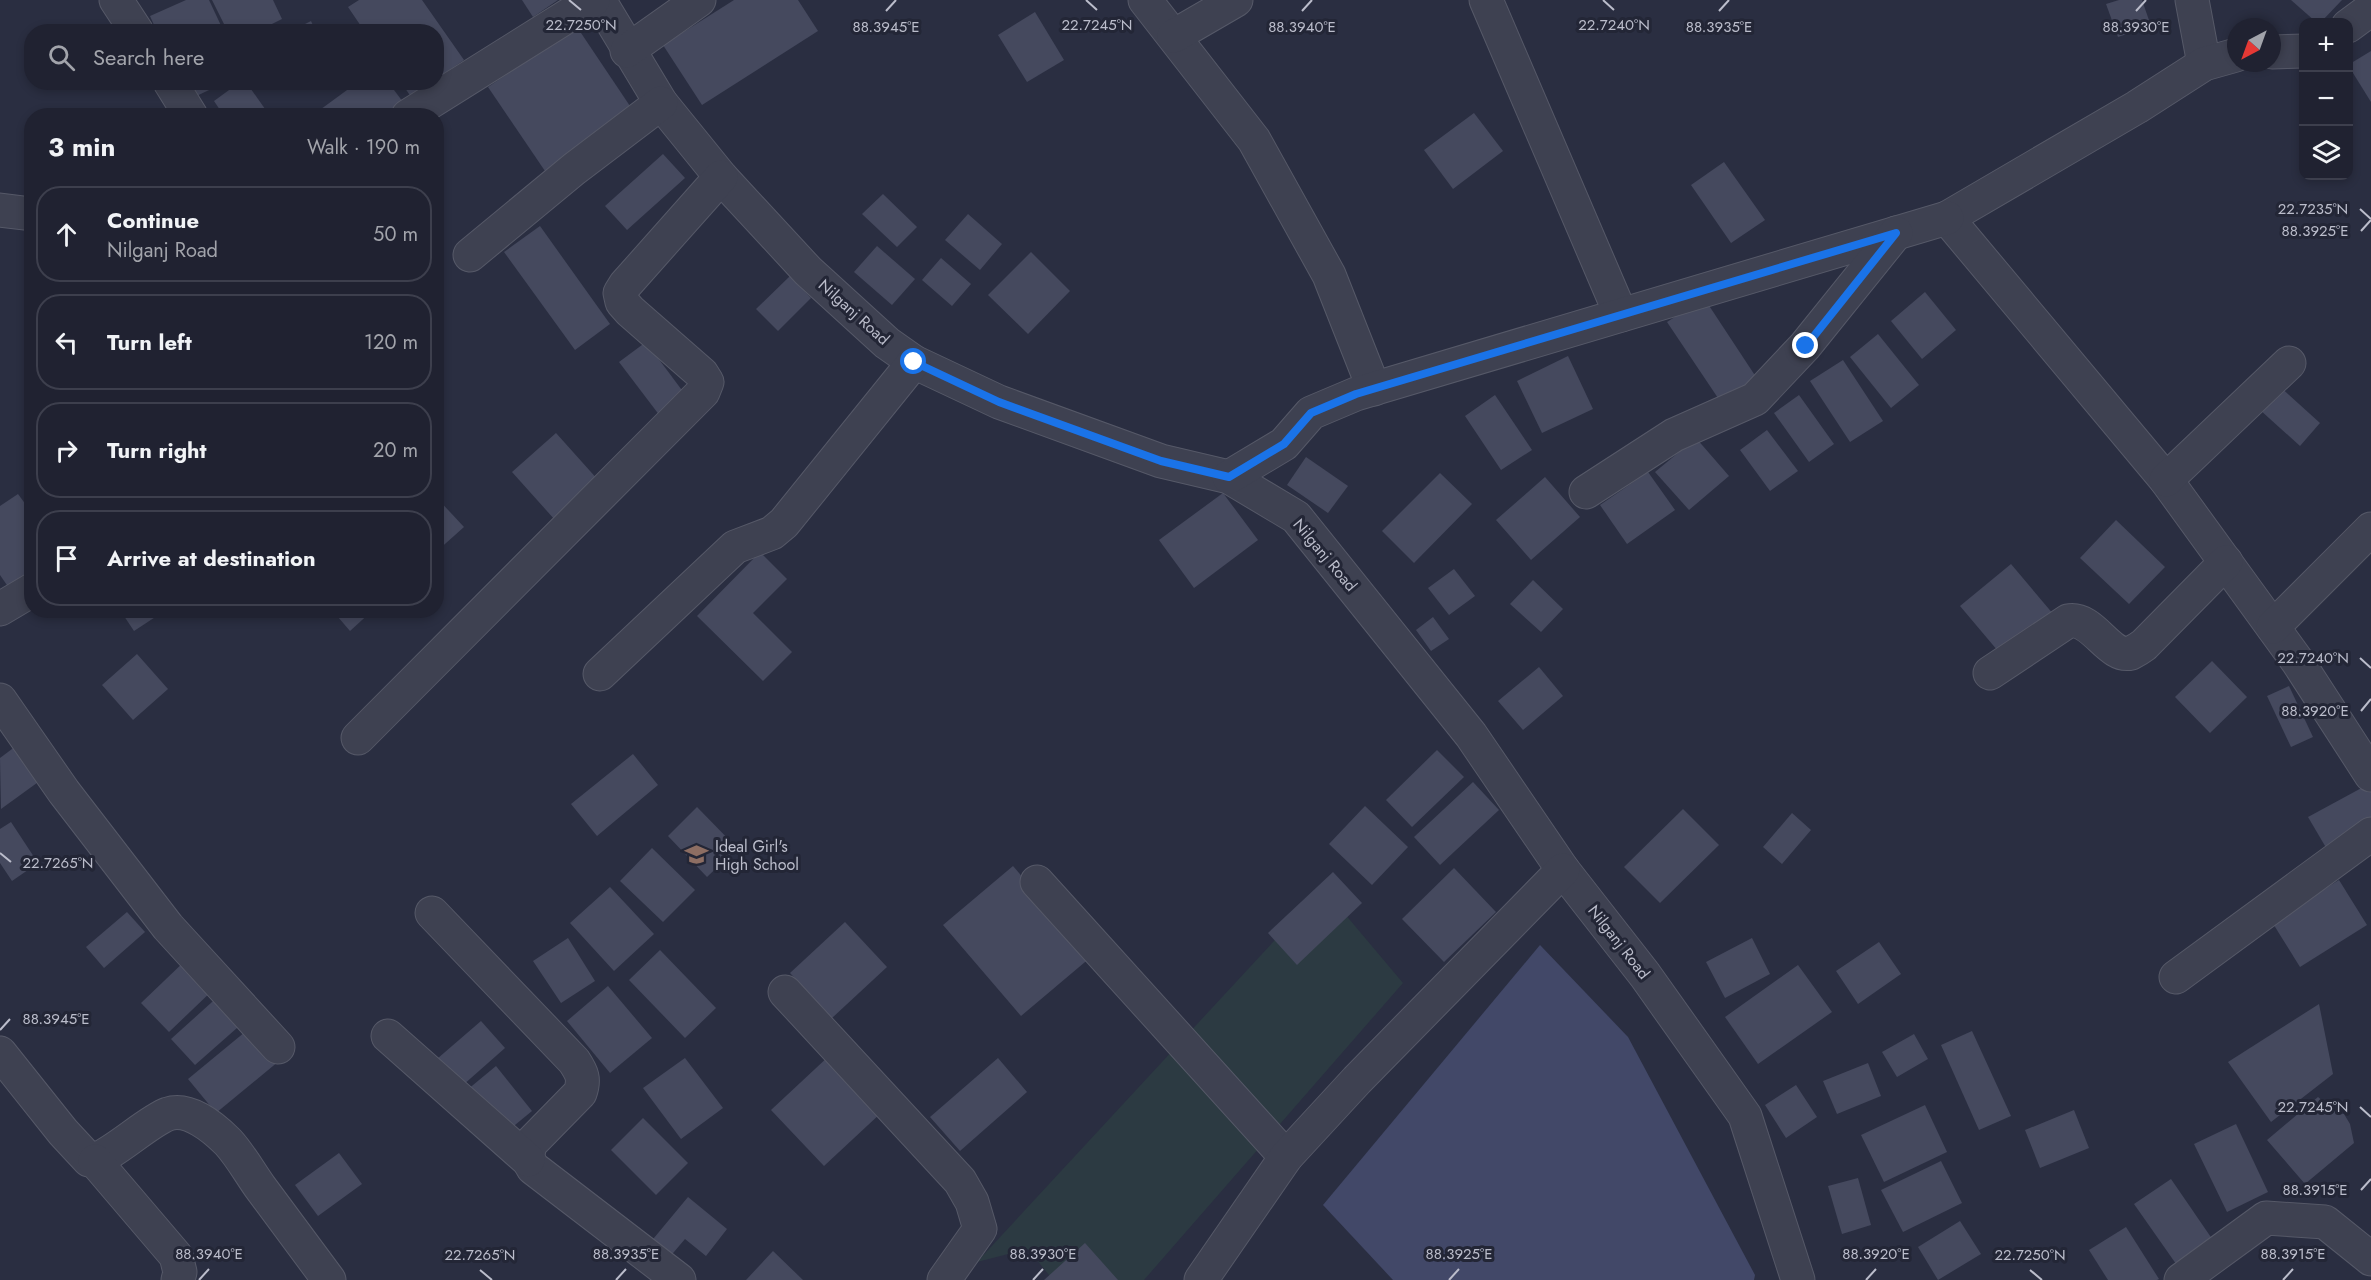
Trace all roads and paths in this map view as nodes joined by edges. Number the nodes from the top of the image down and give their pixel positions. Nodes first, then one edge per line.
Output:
1 (116, 0) edge
2 (593, 0) edge
3 (599, 0) edge
4 (699, 0) edge
5 (1145, 0) edge
6 (1236, 0) edge
7 (1486, 0) edge
8 (2192, 0) edge
9 (2371, 9) edge
10 (2353, 23) edge
11 (132, 24) edge
12 (1174, 36) junction
13 (627, 51) junction
14 (2299, 51) edge
15 (2281, 52) edge
16 (2227, 58) edge
17 (2204, 64) junction
18 (175, 90) edge
19 (661, 103) junction
20 (186, 108) edge
21 (421, 108) edge
22 (722, 177) junction
23 (0, 210) edge
24 (24, 213) edge
25 (1947, 218) junction
26 (1896, 233) junction
27 (470, 255) dead end
28 (1621, 315) junction
29 (914, 362) junction
30 (2289, 363) dead end
31 (1374, 389) junction
32 (1229, 477) junction
33 (2166, 480) junction
34 (1586, 492) dead end
35 (2371, 529) edge
36 (2226, 562) junction
37 (24, 595) edge
38 (0, 609) edge
39 (2273, 627) junction
40 (1989, 673) dead end
41 (600, 674) dead end
42 (0, 700) edge
43 (358, 738) dead end
44 (2370, 771) edge
45 (2371, 834) edge
46 (1563, 870) junction
47 (1037, 882) dead end
48 (432, 913) dead end
49 (2176, 977) dead end
50 (785, 992) dead end
51 (388, 1036) dead end
52 (278, 1047) dead end
53 (0, 1053) edge
54 (1286, 1157) junction
55 (528, 1160) junction
56 (95, 1161) junction
57 (2371, 1259) edge
58 (182, 1277) edge
59 (329, 1280) edge
60 (679, 1280) edge
61 (944, 1280) edge
62 (1201, 1280) edge
63 (1798, 1280) edge
64 (2181, 1280) edge

1 - 11 street
2 - 21 street
3 - 13 street, Nilganj Road
4 - 13 street
5 - 12 street
6 - 12 street
7 - 28 street
8 - 17 street
9 - 10 street
12 - 31 street
13 - 19 street, Nilganj Road
14 - 15 street
16 - 17 street
17 - 25 street
18 - 20 street
19 - 22 street, Nilganj Road
19 - 27 street
22 - 29 street, Nilganj Road
22 - 43 street
23 - 24 street
25 - 26 street
25 - 33 street
26 - 28 street
26 - 34 street
28 - 31 street
29 - 32 street, Nilganj Road
29 - 41 street
30 - 33 street
31 - 32 street
32 - 46 street, Nilganj Road
33 - 36 street
35 - 39 street
36 - 39 street
36 - 40 street
37 - 38 street
39 - 44 street
42 - 52 street
45 - 49 street
46 - 54 street
46 - 63 street, Nilganj Road
47 - 54 street
48 - 55 street
50 - 61 street
51 - 55 street
53 - 56 street
54 - 62 street
55 - 60 street
56 - 58 street
56 - 59 street
57 - 64 street

